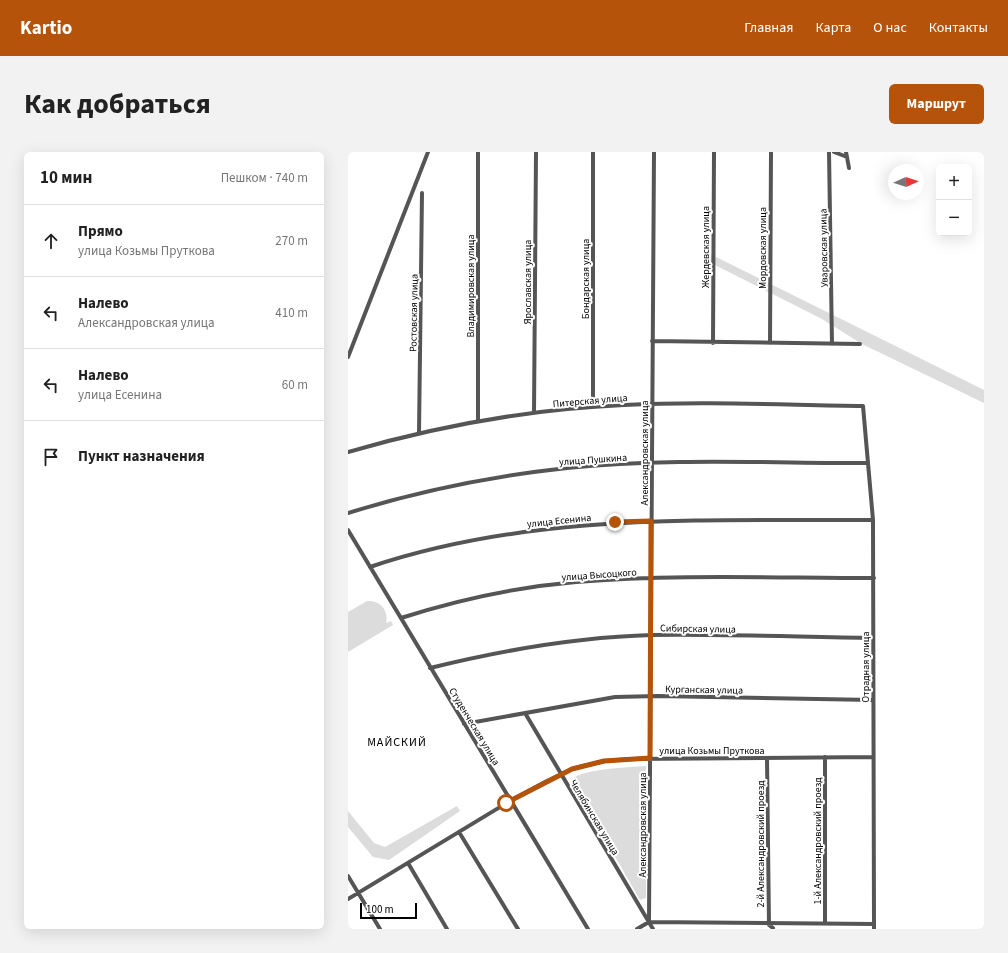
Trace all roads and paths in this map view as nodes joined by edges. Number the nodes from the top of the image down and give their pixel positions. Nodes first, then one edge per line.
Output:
1 (428, 152) edge
2 (478, 152) edge
3 (536, 152) edge
4 (593, 152) edge
5 (654, 152) edge
6 (714, 152) edge
7 (771, 152) edge
8 (829, 152) edge
9 (834, 152) edge
10 (847, 154) edge
11 (850, 168) dead end
12 (422, 193) dead end
13 (652, 341) junction
14 (713, 343) junction
15 (770, 343) junction
16 (832, 344) junction
17 (860, 344) dead end
18 (348, 357) edge
19 (652, 404) junction
20 (862, 406) joint
21 (593, 407) junction
22 (534, 413) junction
23 (478, 420) junction
24 (419, 433) junction
25 (348, 452) edge
26 (652, 463) junction
27 (867, 463) junction
28 (348, 513) edge
29 (873, 520) junction
30 (651, 521) junction
31 (348, 530) edge
32 (370, 567) junction
33 (651, 578) junction
34 (874, 578) junction
35 (401, 618) junction
36 (651, 635) junction
37 (873, 638) junction
38 (430, 668) junction
39 (650, 696) junction
40 (873, 700) junction
41 (525, 713) junction
42 (464, 724) junction
43 (825, 757) junction
44 (872, 757) junction
45 (650, 758) junction
46 (767, 758) junction
47 (560, 774) junction
48 (511, 801) junction
49 (459, 832) junction
50 (408, 863) junction
51 (348, 876) edge
52 (358, 893) junction
53 (348, 899) edge
54 (649, 922) junction
55 (825, 924) junction
56 (769, 925) junction
57 (814, 927) edge
58 (874, 927) edge
59 (773, 928) edge
60 (380, 929) edge
61 (447, 929) edge
62 (518, 929) edge
63 (588, 929) edge
64 (637, 929) edge
65 (653, 929) edge

1 - 18 street
2 - 23 street, Владимировская улица
3 - 22 street, Ярославская улица
4 - 21 street, Бондарская улица
5 - 13 street, Александровская улица
6 - 14 street, Жердевская улица
7 - 15 street, Мордовская улица
8 - 16 street, Уваровская улица
9 - 10 street
10 - 11 street
12 - 24 street, Ростовская улица
13 - 14 street
13 - 19 street, Александровская улица
14 - 15 street
15 - 16 street
16 - 17 street
19 - 20 street, Питерская улица
19 - 21 street, Питерская улица
19 - 26 street, Александровская улица
20 - 27 street, Отрадная улица
21 - 22 street, Питерская улица
22 - 23 street, Питерская улица
23 - 24 street, Питерская улица
24 - 25 street, Питерская улица
26 - 27 street, улица Пушкина
26 - 28 street, улица Пушкина
26 - 30 street, Александровская улица
27 - 29 street, Отрадная улица
29 - 30 street, улица Есенина
29 - 34 street, Отрадная улица
30 - 32 street, улица Есенина
30 - 33 street, Александровская улица
31 - 32 street, Студенческая улица
32 - 35 street, Студенческая улица
33 - 34 street, улица Высоцкого
33 - 35 street, улица Высоцкого
33 - 36 street, Александровская улица
34 - 37 street, Отрадная улица
35 - 38 street, Студенческая улица
36 - 37 street, Сибирская улица
36 - 38 street, Сибирская улица
36 - 39 street, Александровская улица
37 - 40 street, Отрадная улица
38 - 42 street, Студенческая улица
39 - 40 street, Курганская улица
39 - 41 street, Курганская улица
39 - 45 street, Александровская улица
40 - 44 street, Отрадная улица
41 - 42 street, Курганская улица
41 - 47 street, Челябинская улица
42 - 48 street, Студенческая улица
43 - 44 street, улица Козьмы Пруткова
43 - 46 street, улица Козьмы Пруткова
43 - 55 street, 1-й Александровский проезд
44 - 58 street, Отрадная улица
45 - 46 street, улица Козьмы Пруткова
45 - 47 street, улица Козьмы Пруткова
45 - 54 street, Александровская улица
46 - 56 street, 2-й Александровский проезд
47 - 48 street, улица Козьмы Пруткова
47 - 54 street, Челябинская улица
48 - 49 street, улица Козьмы Пруткова
48 - 63 street, Студенческая улица
49 - 50 street, улица Козьмы Пруткова
49 - 62 street
50 - 52 street, улица Козьмы Пруткова
50 - 61 street
51 - 52 street
52 - 53 street, улица Козьмы Пруткова
52 - 60 street
54 - 56 street
54 - 64 street
54 - 65 street, Челябинская улица
55 - 57 street
55 - 58 street
56 - 57 street
56 - 59 street

